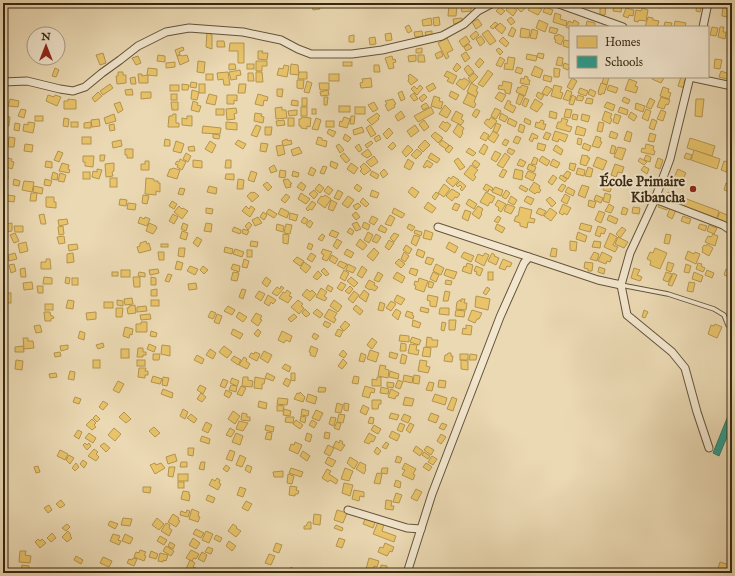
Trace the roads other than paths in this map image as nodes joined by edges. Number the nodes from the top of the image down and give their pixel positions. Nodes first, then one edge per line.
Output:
1 (493, 3) edge
2 (556, 3) edge
3 (708, 3) edge
4 (620, 26) edge
5 (703, 26) edge
6 (690, 78) edge
7 (695, 78) edge
8 (3, 82) edge
9 (732, 86) edge
10 (654, 199) junction
11 (438, 227) dead end
12 (732, 231) edge
13 (529, 257) junction
14 (621, 285) junction
15 (732, 328) edge
16 (710, 448) dead end
17 (348, 510) dead end
18 (421, 529) junction
19 (407, 573) edge

1 - 8 street
2 - 4 street
3 - 5 street
6 - 10 street
7 - 9 street
10 - 12 street
10 - 14 street
11 - 13 street
13 - 14 street
13 - 18 street
14 - 15 lane
14 - 16 street
17 - 18 street
18 - 19 street

